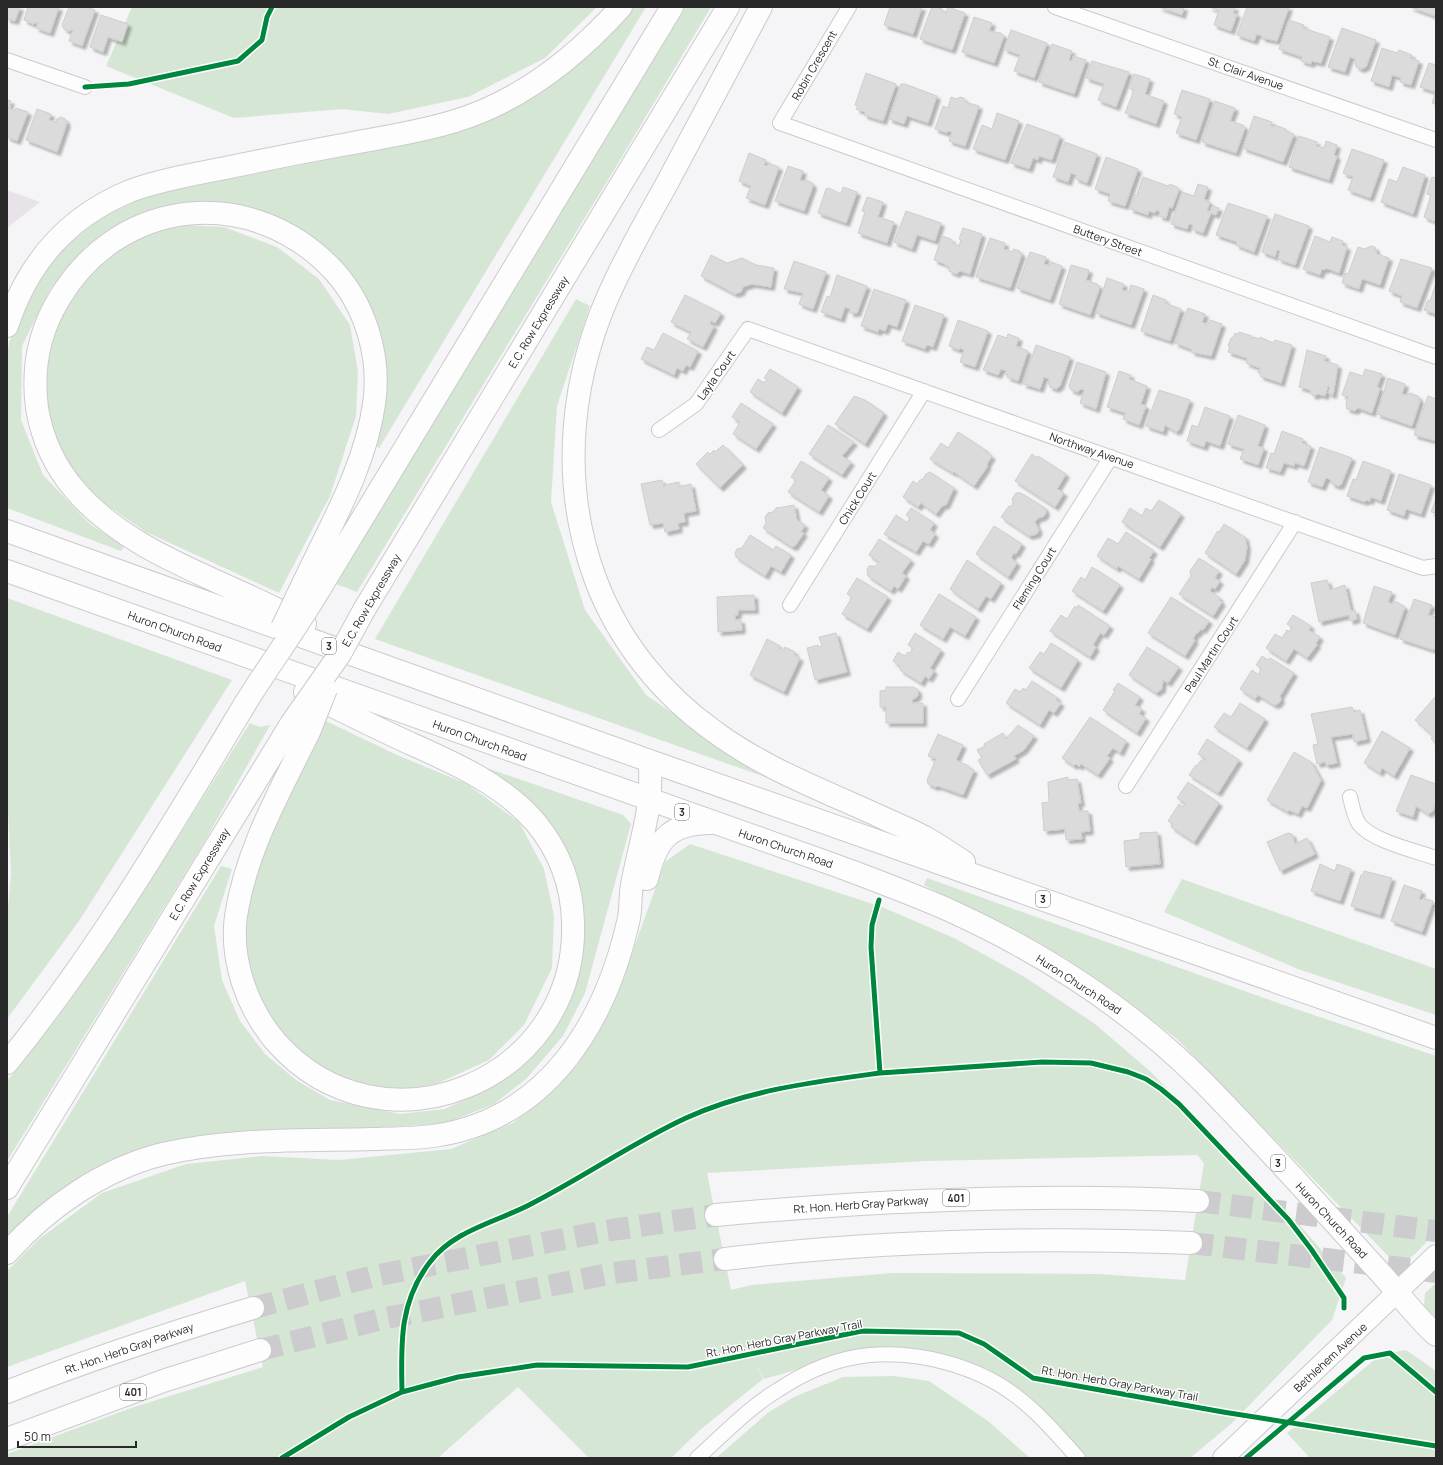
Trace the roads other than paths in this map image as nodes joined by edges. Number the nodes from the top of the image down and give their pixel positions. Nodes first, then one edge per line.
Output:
1 (622, 7) edge
2 (672, 7) edge
3 (728, 7) edge
4 (761, 7) edge
5 (849, 7) edge
6 (1055, 7) edge
7 (7, 60) edge
8 (85, 87) dead end
9 (780, 124) joint
10 (1436, 140) edge
11 (7, 326) edge
12 (748, 329) joint
13 (1436, 357) edge
14 (924, 391) junction
15 (659, 430) dead end
16 (1111, 457) junction
17 (1295, 522) junction
18 (7, 531) edge
19 (1436, 566) edge
20 (7, 571) edge
21 (311, 587) junction
22 (790, 605) dead end
23 (223, 648) junction
24 (367, 659) junction
25 (958, 699) dead end
26 (300, 728) junction
27 (650, 761) junction
28 (1126, 786) dead end
29 (1350, 797) dead end
30 (649, 800) junction
31 (715, 824) junction
32 (1436, 858) edge
33 (997, 883) junction
34 (629, 916) junction
35 (1436, 1038) edge
36 (7, 1063) edge
37 (7, 1188) edge
38 (1198, 1201) tunnel mouth
39 (716, 1215) tunnel mouth
40 (1190, 1243) tunnel mouth
41 (7, 1253) edge
42 (1436, 1255) edge
43 (725, 1259) tunnel mouth
44 (1397, 1293) junction
45 (253, 1308) tunnel mouth
46 (1436, 1335) edge
47 (260, 1350) tunnel mouth
48 (7, 1392) edge
49 (7, 1438) edge
50 (697, 1458) edge
51 (1078, 1458) edge
52 (1223, 1458) edge

1 - 11 highway
2 - 21 highway
3 - 26 highway, E.C. Row Expressway, bridge
4 - 33 highway
5 - 9 street, Robin Crescent
6 - 10 street, St. Clair Avenue
7 - 8 street
9 - 13 street, Buttery Street
12 - 14 street, Northway Avenue
12 - 15 street, Layla Court
14 - 16 street, Northway Avenue
14 - 22 street, Chick Court
16 - 17 street, Northway Avenue
16 - 25 street, Fleming Court
17 - 19 street, Northway Avenue
17 - 28 street, Paul Martin Court
18 - 24 highway, 3
20 - 23 highway, Huron Church Road / 3
21 - 24 highway
21 - 36 highway, bridge
23 - 26 highway
23 - 30 highway, Huron Church Road / 3
24 - 27 highway, 3
26 - 37 highway, E.C. Row Expressway
27 - 30 highway
27 - 33 highway, 3
29 - 32 street
30 - 31 highway, Huron Church Road / 3
30 - 34 highway
31 - 34 highway
31 - 44 highway, Huron Church Road / 3
33 - 35 highway, 3
34 - 41 highway
38 - 39 highway, Rt. Hon. Herb Gray Parkway / 401
40 - 43 highway
42 - 44 street, Bethlehem Avenue
44 - 46 highway, Huron Church Road / 3
44 - 52 street, Bethlehem Avenue
45 - 48 highway, Rt. Hon. Herb Gray Parkway
47 - 49 highway, 401
50 - 51 street

